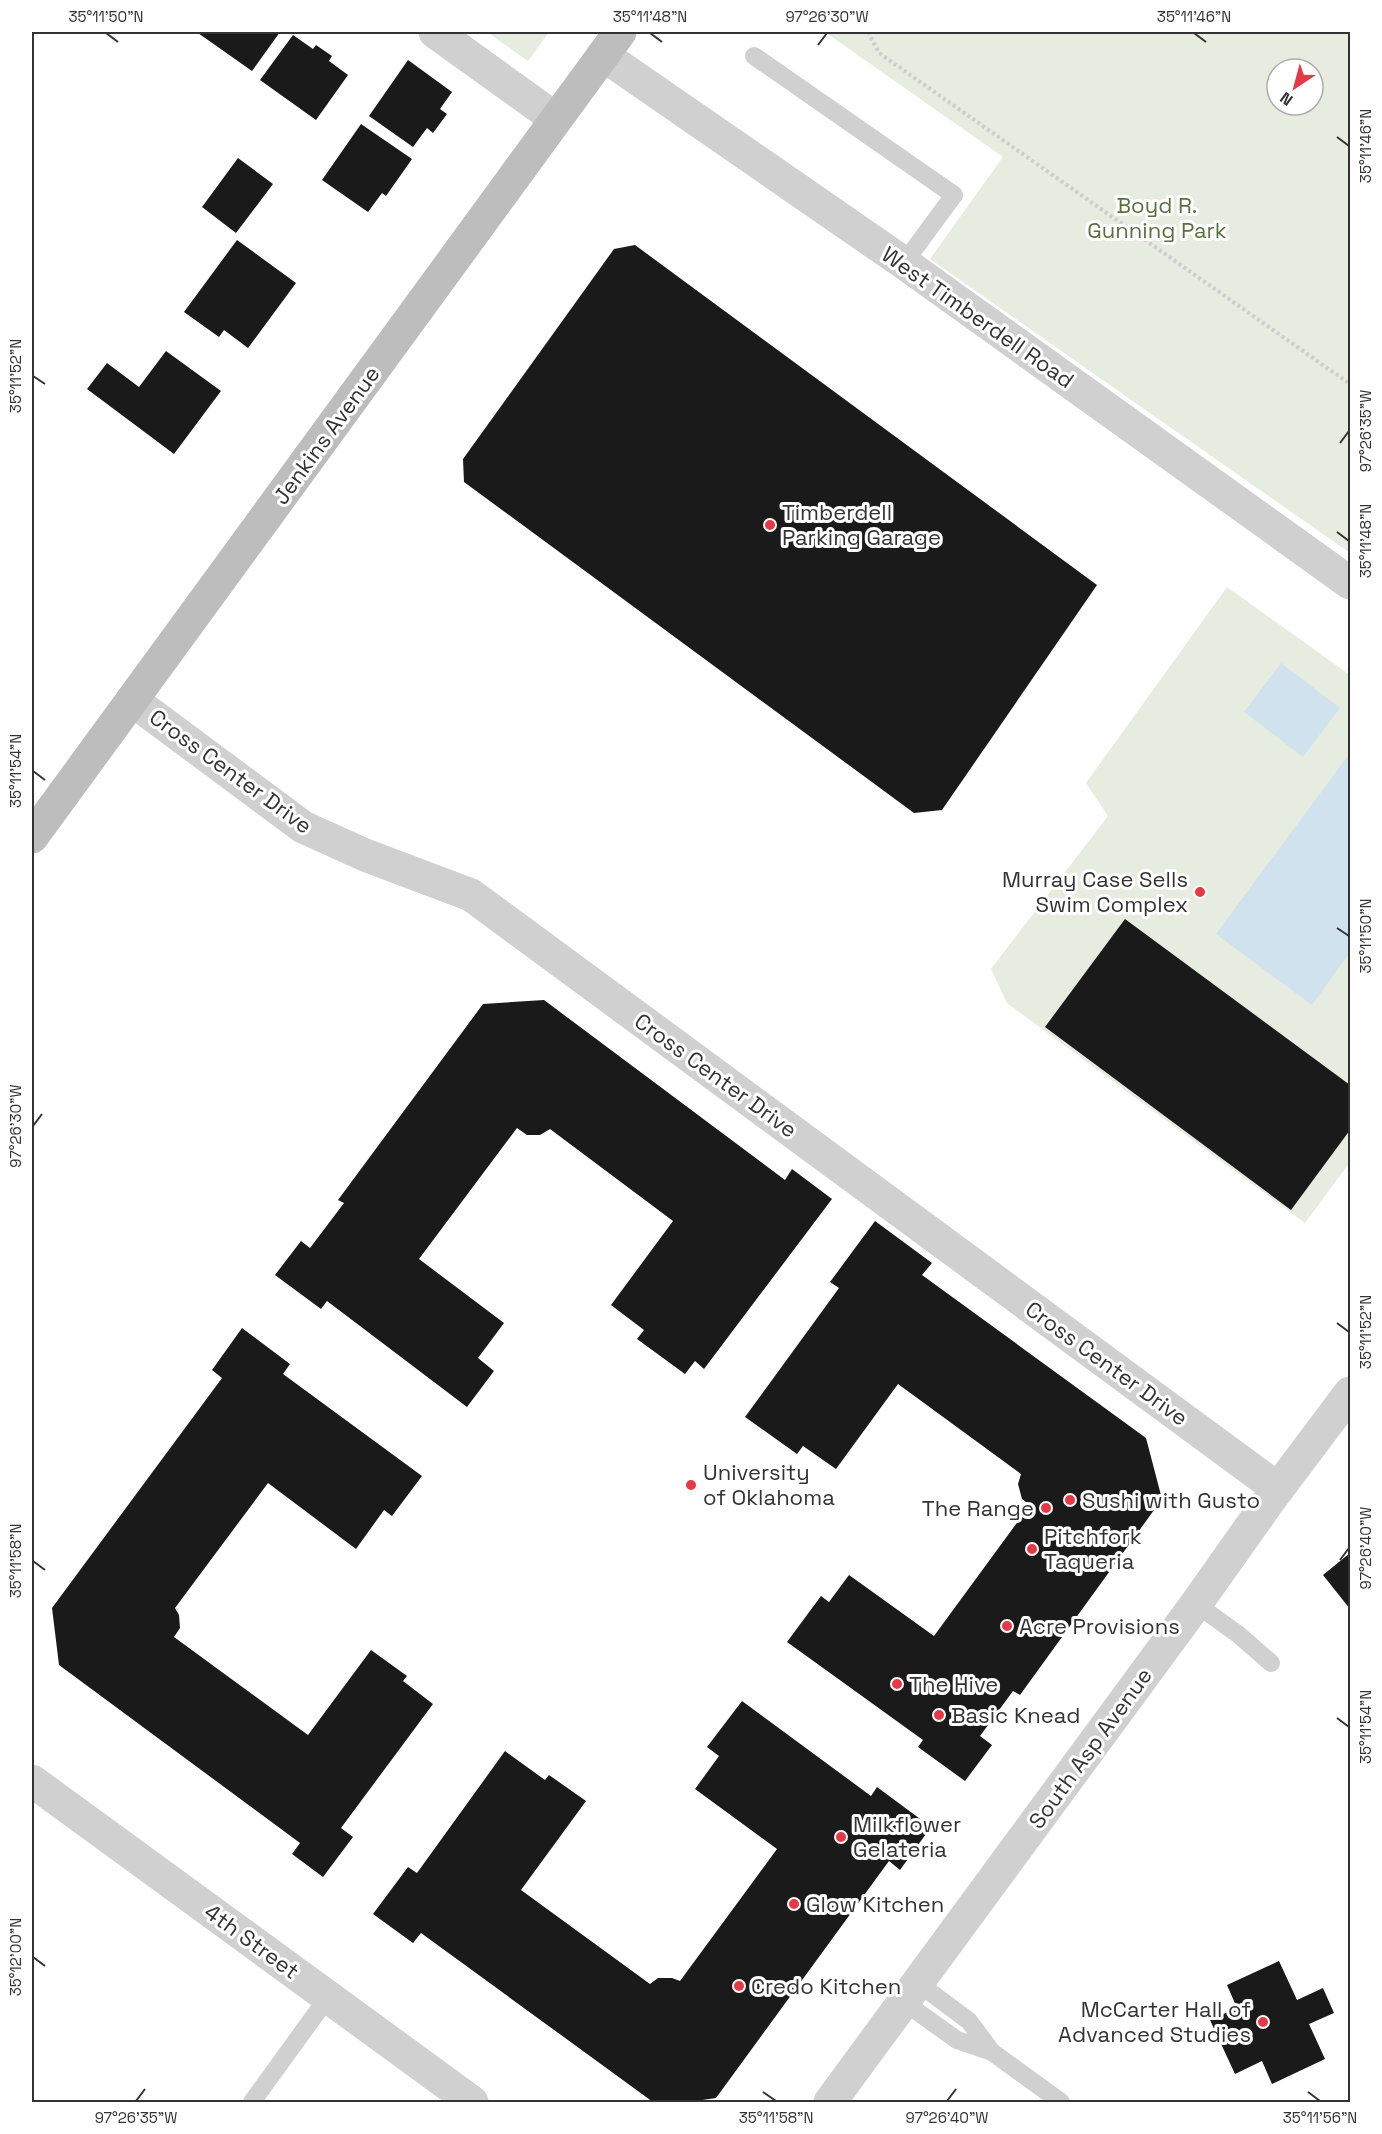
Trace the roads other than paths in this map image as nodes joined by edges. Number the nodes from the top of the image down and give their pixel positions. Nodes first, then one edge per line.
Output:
1 (435, 32) edge
2 (611, 43) edge
3 (754, 56) dead end
4 (556, 119) junction
5 (904, 263) junction
6 (1350, 583) edge
7 (132, 700) junction
8 (32, 837) edge
9 (1350, 1393) edge
10 (1278, 1489) junction
11 (1196, 1604) junction
12 (1271, 1663) dead end
13 (32, 1781) edge
14 (911, 1992) junction
15 (328, 1996) junction
16 (252, 2103) edge
17 (472, 2103) edge
18 (830, 2103) edge
19 (1061, 2103) edge

1 - 4 street
2 - 4 street, Jenkins Avenue
2 - 5 street, West Timberdell Road
3 - 5 lane
4 - 7 street, Jenkins Avenue
5 - 6 street, West Timberdell Road
7 - 8 street, Jenkins Avenue
7 - 10 street, Cross Center Drive
9 - 10 street, South Asp Avenue
10 - 11 street, South Asp Avenue
11 - 12 lane
11 - 14 street, South Asp Avenue
13 - 15 street, 4th Street
14 - 18 street, South Asp Avenue
14 - 19 lane
15 - 16 lane
15 - 17 street, 4th Street

